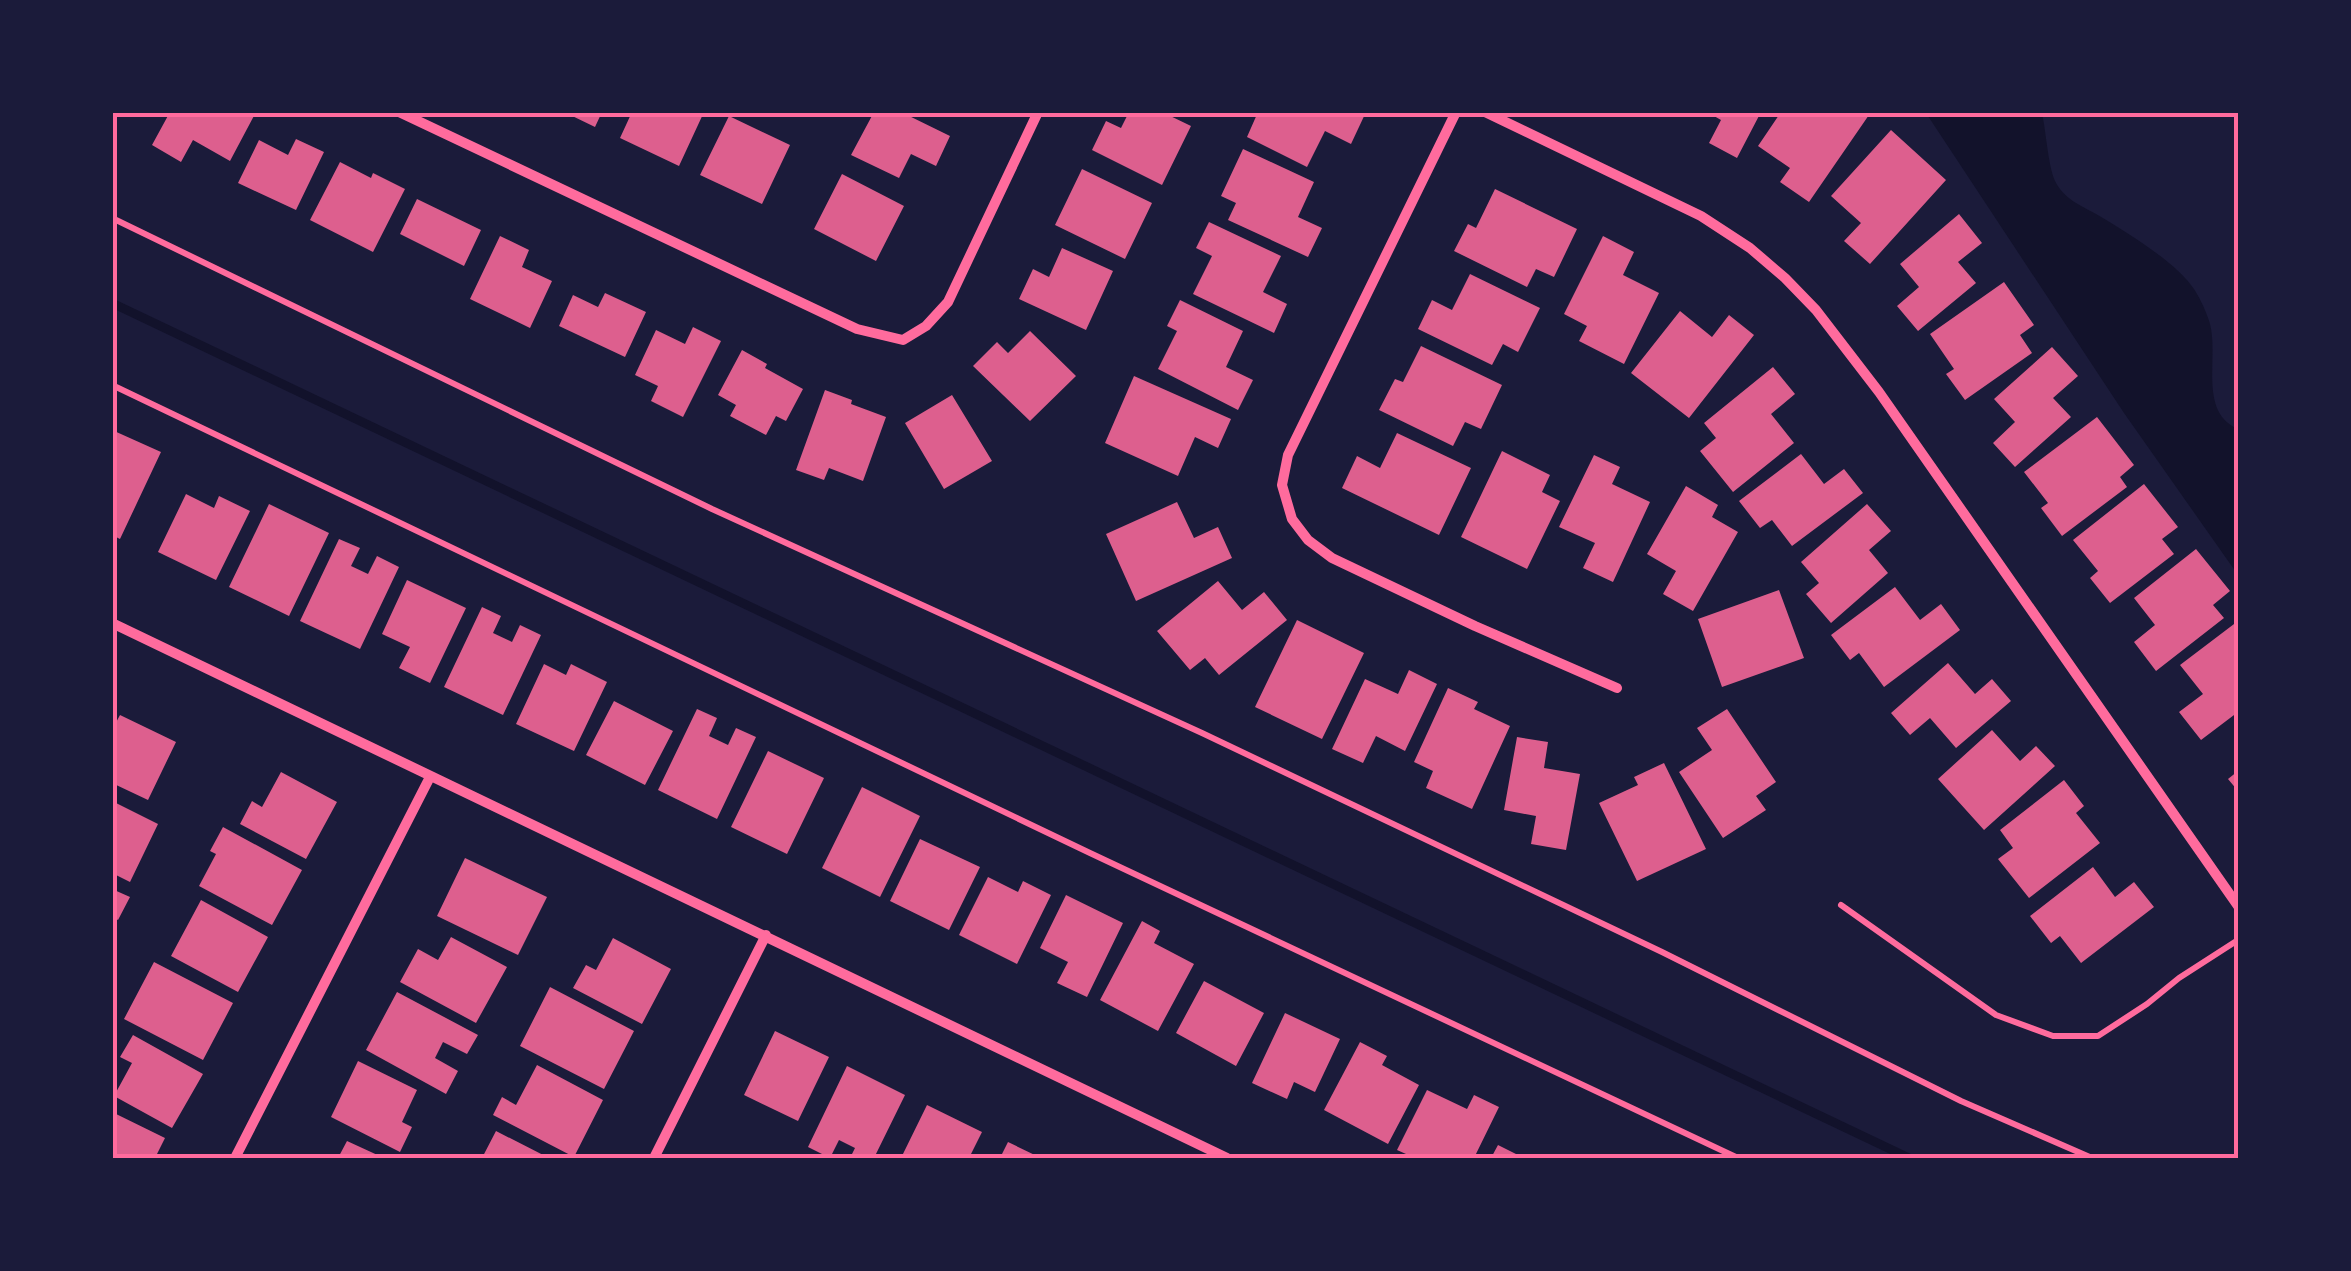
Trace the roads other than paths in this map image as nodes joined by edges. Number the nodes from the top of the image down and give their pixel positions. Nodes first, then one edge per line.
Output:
1 (399, 112) edge
2 (1038, 112) edge
3 (1456, 112) edge
4 (1485, 112) edge
5 (112, 218) edge
6 (112, 385) edge
7 (112, 623) edge
8 (1617, 688) dead end
9 (430, 777) junction
10 (1842, 905) dead end
11 (2238, 906) edge
12 (766, 935) junction
13 (2238, 940) edge
14 (235, 1158) edge
15 (654, 1158) edge
16 (1228, 1158) edge
17 (1738, 1158) edge
18 (2092, 1158) edge

1 - 2 street
3 - 8 street
4 - 11 street
5 - 18 lane
6 - 17 lane
7 - 9 street
9 - 12 street
9 - 14 street
10 - 13 lane
12 - 15 street
12 - 16 street

